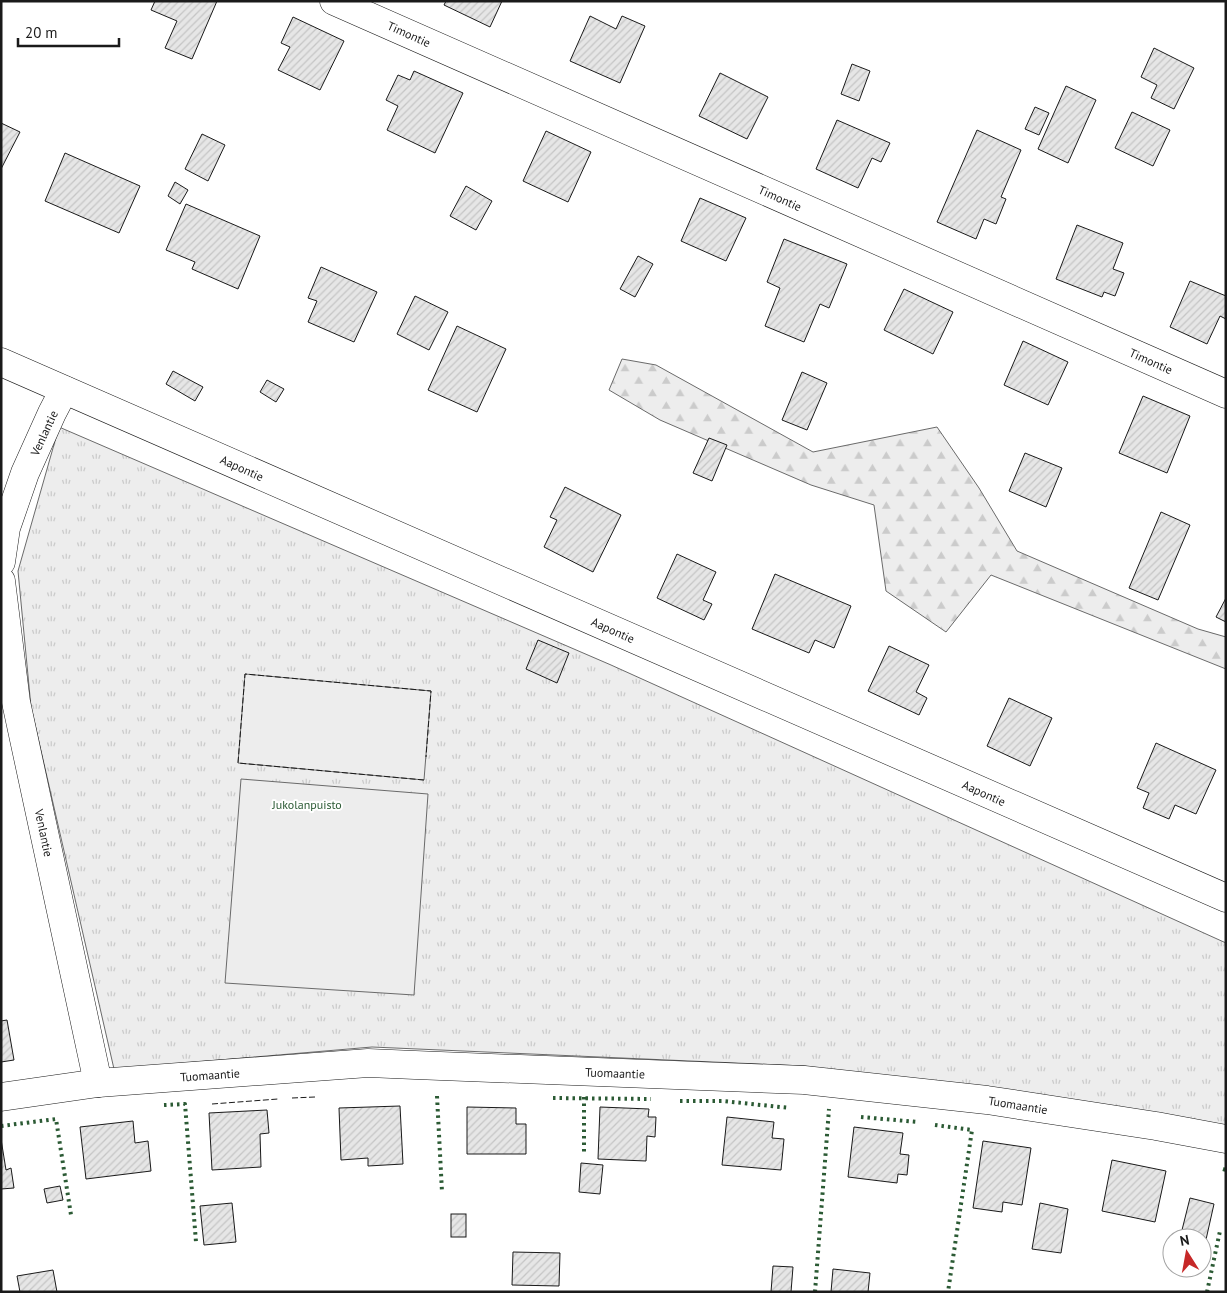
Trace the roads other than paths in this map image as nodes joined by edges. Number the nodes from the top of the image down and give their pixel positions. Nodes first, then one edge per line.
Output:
1 (334, 1) edge
2 (1, 362) edge
3 (64, 390) junction
4 (1226, 394) edge
5 (1, 562) edge
6 (1, 581) edge
7 (1226, 898) edge
8 (98, 1083) junction
9 (1, 1097) edge
10 (1226, 1139) edge

1 - 4 street, Timontie
2 - 3 street, Aapontie
3 - 5 street, Venlantie
3 - 7 street, Aapontie
6 - 8 street, Venlantie
8 - 9 street, Tuomaantie
8 - 10 street, Tuomaantie

